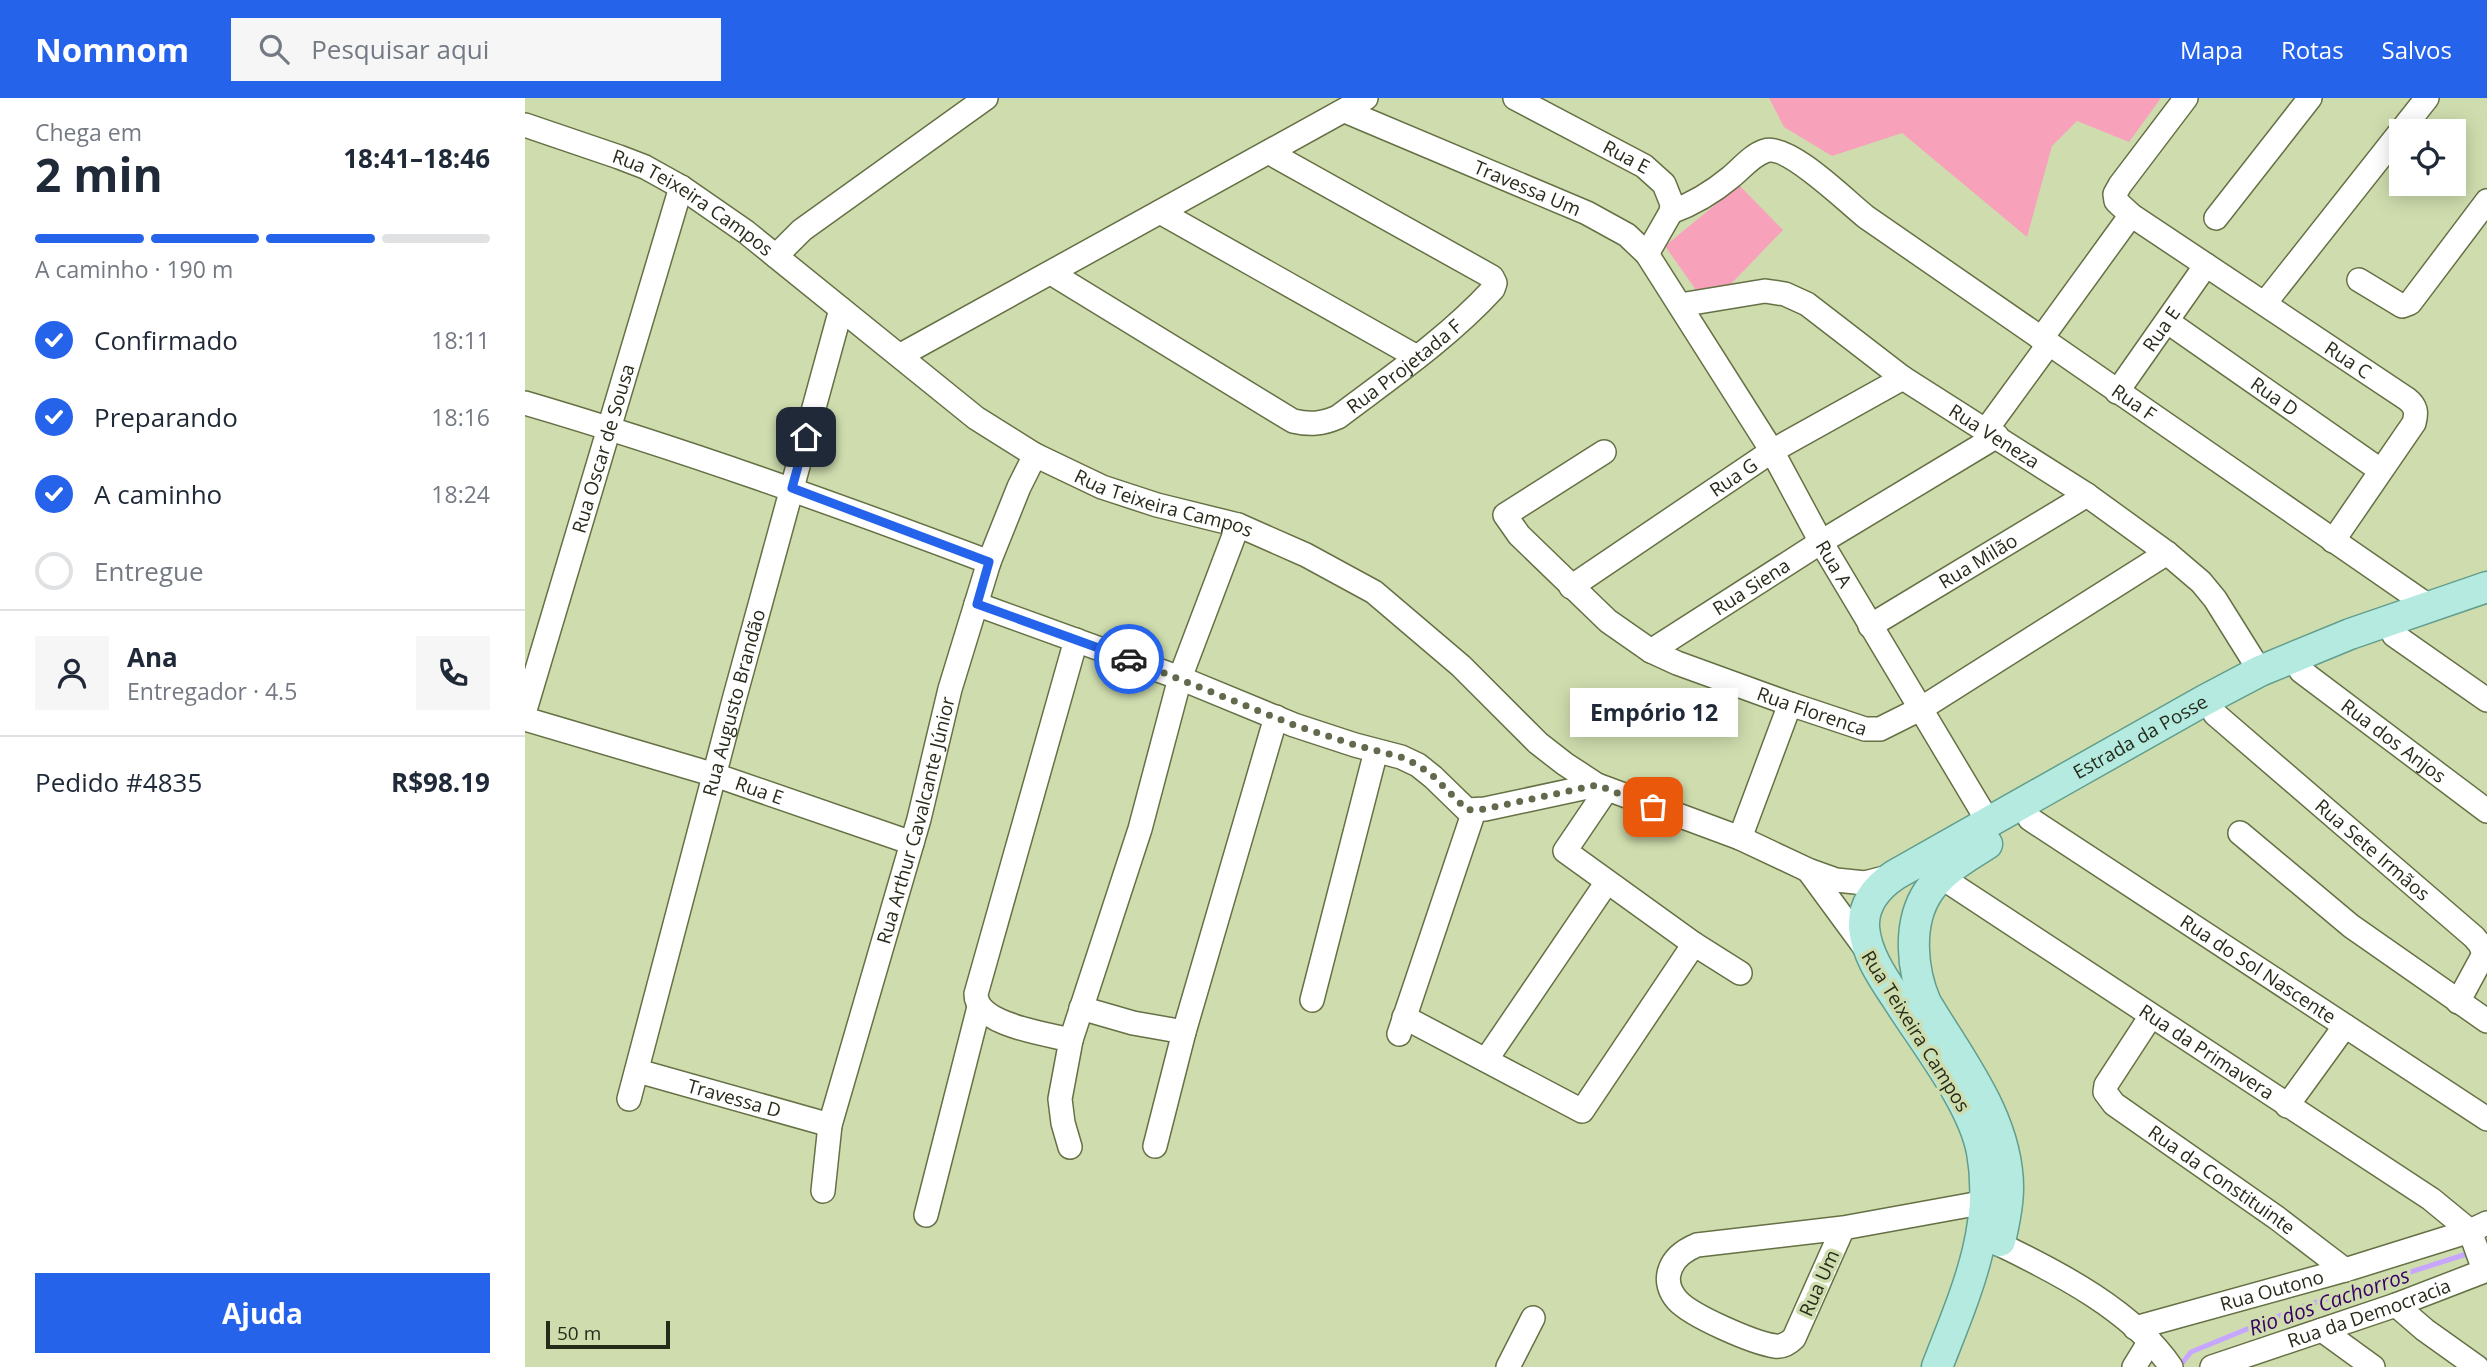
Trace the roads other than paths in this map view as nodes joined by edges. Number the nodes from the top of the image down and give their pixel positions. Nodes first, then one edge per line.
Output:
1 (986, 98) edge
2 (1366, 98) edge
3 (2186, 98) edge
4 (2310, 98) edge
5 (2427, 98) edge
6 (1533, 101) edge
7 (1345, 111) junction
8 (525, 125) edge
9 (1270, 153) junction
10 (681, 187) junction
11 (2487, 201) edge
12 (1160, 212) junction
13 (1671, 212) junction
14 (2131, 215) junction
15 (2216, 218) dead end
16 (1647, 254) junction
17 (776, 256) junction
18 (2206, 265) junction
19 (1051, 272) junction
20 (2360, 280) dead end
21 (2265, 303) junction
22 (1680, 305) junction
23 (841, 309) junction
24 (2168, 322) junction
25 (2045, 342) junction
26 (901, 355) junction
27 (1417, 356) junction
28 (1903, 378) junction
29 (2117, 392) junction
30 (525, 403) edge
31 (609, 428) junction
32 (1991, 433) junction
33 (1772, 451) junction
34 (1604, 452) dead end
35 (1035, 456) junction
36 (2380, 470) junction
37 (792, 488) junction
38 (2087, 495) junction
39 (1238, 525) junction
40 (2333, 541) junction
41 (1821, 542) junction
42 (2167, 553) junction
43 (989, 562) junction
44 (1571, 587) junction
45 (2487, 587) edge
46 (977, 604) junction
47 (2487, 605) edge
48 (2408, 611) junction
49 (1870, 626) junction
50 (1076, 640) junction
51 (1651, 651) junction
52 (2260, 671) junction
53 (2301, 671) junction
54 (1180, 678) junction
55 (2487, 700) edge
56 (1790, 705) junction
57 (1922, 708) junction
58 (525, 710) edge
59 (2215, 713) junction
60 (1276, 717) junction
61 (525, 719) edge
62 (1376, 751) junction
63 (715, 775) junction
64 (1602, 787) junction
65 (1474, 811) junction
66 (2487, 811) edge
67 (2030, 819) junction
68 (1989, 823) junction
69 (2240, 833) dead end
70 (1740, 838) junction
71 (912, 843) junction
72 (1808, 870) junction
73 (1895, 875) junction
74 (1607, 882) junction
75 (1933, 889) junction
76 (1694, 944) junction
77 (1914, 957) junction
78 (1873, 958) junction
79 (1739, 973) dead end
80 (1312, 1000) dead end
81 (2458, 1002) junction
82 (979, 1007) junction
83 (1080, 1008) junction
84 (2151, 1016) junction
85 (2487, 1021) edge
86 (2345, 1026) junction
87 (1184, 1032) junction
88 (1071, 1040) junction
89 (1486, 1060) junction
90 (638, 1071) junction
91 (629, 1099) dead end
92 (2287, 1106) junction
93 (2487, 1119) edge
94 (831, 1125) junction
95 (1154, 1146) dead end
96 (1070, 1147) dead end
97 (823, 1191) dead end
98 (1986, 1202) junction
99 (926, 1215) dead end
100 (1843, 1228) junction
101 (1999, 1244) junction
102 (2480, 1249) edge
103 (2345, 1270) junction
104 (2396, 1305) junction
105 (1534, 1318) dead end
106 (2322, 1331) junction
107 (2155, 1348) edge
108 (1508, 1367) edge
109 (1937, 1367) edge
110 (1957, 1367) edge
111 (2134, 1367) edge
112 (2212, 1367) edge
113 (2373, 1367) edge
114 (2477, 1367) edge

1 - 17 street
2 - 7 street
3 - 14 street
4 - 15 street
5 - 21 street
6 - 13 street, Rua E
7 - 9 street
7 - 16 street, Travessa Um
8 - 10 street, Rua Teixeira Campos
9 - 12 street
9 - 27 street, Rua Projetada F
10 - 17 street, Rua Teixeira Campos
10 - 31 street, Rua Oscar de Sousa
11 - 20 street
12 - 19 street
12 - 27 street
13 - 16 street
13 - 25 street, Rua F
14 - 18 street
14 - 25 street
16 - 22 street, Travessa Um
17 - 23 street, Rua Teixeira Campos
18 - 21 street
18 - 24 street, Rua E
19 - 26 street
19 - 27 street, Rua Projetada F
21 - 36 street, Rua C
22 - 28 street, Rua Veneza
22 - 33 street, Rua A
23 - 26 street, Rua Teixeira Campos
23 - 37 street, Rua Augusto Brandão
24 - 29 street, Rua E
24 - 36 street, Rua D
25 - 29 street, Rua F
25 - 32 street
26 - 35 street, Rua Teixeira Campos
28 - 32 street, Rua Veneza
28 - 33 street, Rua G
29 - 40 street, Rua F
30 - 31 street
31 - 37 street
31 - 58 street, Rua Oscar de Sousa
32 - 38 street, Rua Veneza
32 - 41 street, Rua Siena
33 - 41 street, Rua A
33 - 44 street, Rua G
34 - 44 street, Rua Florenca
35 - 39 street, Rua Teixeira Campos
35 - 43 street, Rua Arthur Cavalcante Júnior
36 - 40 street
37 - 43 street
37 - 63 street, Rua Augusto Brandão
38 - 42 street, Rua Veneza
38 - 49 street, Rua Milão
39 - 54 street
39 - 64 street, Rua Teixeira Campos
40 - 48 street, Rua F
41 - 49 street, Rua A
41 - 51 street, Rua Siena
42 - 52 street, Rua Veneza
42 - 57 street, Rua Florenca
43 - 46 street, Rua Arthur Cavalcante Júnior
44 - 51 street, Rua Florenca
45 - 48 main road, Estrada da Posse
46 - 50 street
46 - 71 street, Rua Arthur Cavalcante Júnior
47 - 48 main road, Estrada da Posse
48 - 52 main road, Estrada da Posse
48 - 53 main road, Estrada da Posse
48 - 55 street, Rua F
49 - 57 street, Rua A
50 - 54 street
50 - 82 street
51 - 56 street, Rua Florenca
52 - 68 main road, Estrada da Posse
53 - 59 main road, Estrada da Posse
53 - 66 street, Rua dos Anjos
54 - 60 street
54 - 83 street
56 - 57 street, Rua Florenca
56 - 70 street
57 - 68 street, Rua A
59 - 67 main road, Estrada da Posse
59 - 81 street, Rua Sete Irmãos
60 - 62 street
60 - 87 street
61 - 63 street, Rua E
62 - 65 street
62 - 80 street
63 - 71 street, Rua E
63 - 90 street, Rua Augusto Brandão
64 - 65 street
64 - 70 street, Rua Teixeira Campos
64 - 74 street
65 - 89 street
67 - 75 main road, Estrada da Posse
67 - 86 street, Rua do Sol Nascente
68 - 73 main road, Estrada da Posse
69 - 81 street
70 - 72 street, Rua Teixeira Campos
71 - 94 street, Rua Arthur Cavalcante Júnior
72 - 73 street, Rua Teixeira Campos
72 - 78 street, Rua Teixeira Campos
73 - 75 main road
73 - 78 main road, Estrada da Posse
74 - 76 street
74 - 89 street
75 - 77 main road, Rua Teixeira Campos
75 - 84 street, Rua da Primavera
76 - 79 street
76 - 89 street
77 - 78 main road
77 - 101 main road, Rua Teixeira Campos
78 - 98 main road, Rua Teixeira Campos
81 - 85 street
82 - 88 street
82 - 99 street
83 - 87 street
83 - 88 street
84 - 92 street, Rua da Primavera
84 - 103 street, Rua da Constituinte
86 - 92 street
86 - 93 street, Rua do Sol Nascente
87 - 95 street
88 - 96 street
90 - 91 street, Rua Augusto Brandão
90 - 94 street, Travessa D
92 - 102 street, Rua da Primavera
94 - 97 street, Rua Arthur Cavalcante Júnior
98 - 100 street
98 - 109 main road, Rua Teixeira Campos
100 - 100 street, Rua Um
101 - 107 street
101 - 110 main road, Rua Teixeira Campos
102 - 103 street, Rua Outono
102 - 104 street, Rua da Democracia
103 - 107 street, Rua Outono
104 - 106 street, Rua da Democracia
104 - 114 street
105 - 108 street
106 - 112 street, Rua da Democracia
106 - 113 street
107 - 111 street

